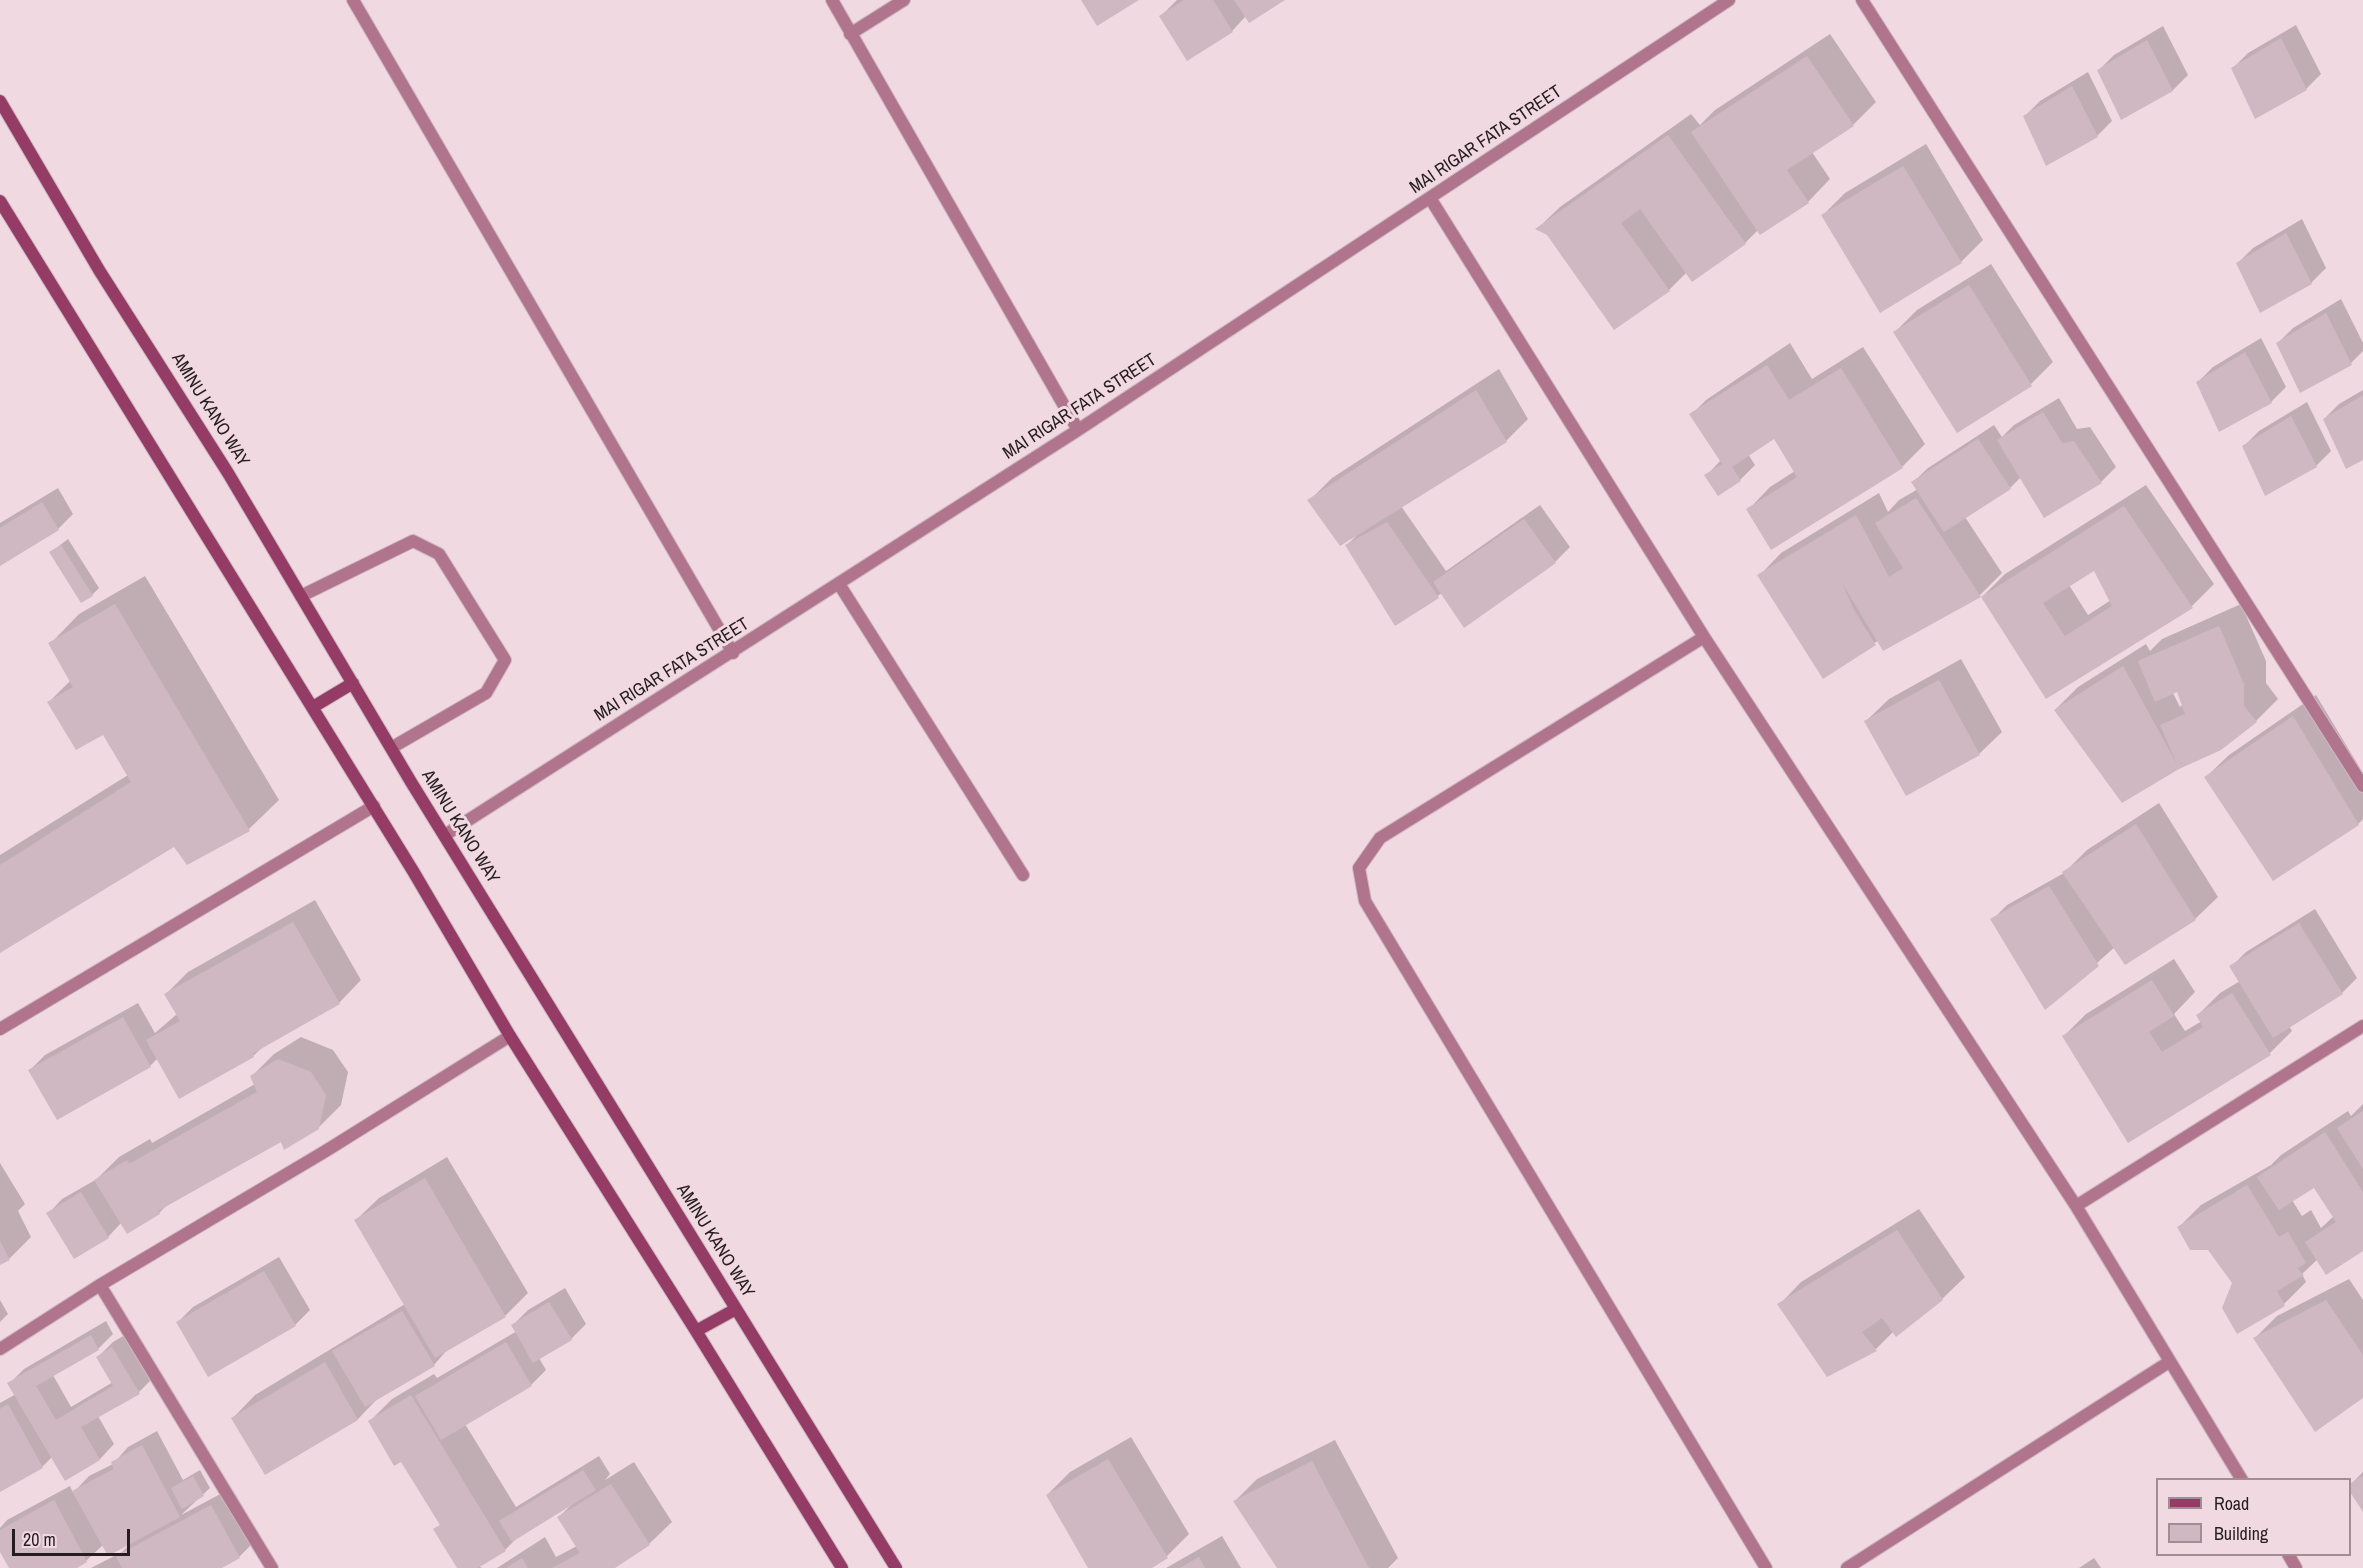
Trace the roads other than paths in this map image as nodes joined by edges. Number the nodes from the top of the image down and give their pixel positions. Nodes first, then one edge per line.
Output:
1 (354, 0) edge
2 (832, 0) edge
3 (904, 0) edge
4 (1729, 0) edge
5 (1862, 0) edge
6 (850, 34) junction
7 (0, 101) edge
8 (1430, 198) junction
9 (0, 201) edge
10 (1078, 430) junction
11 (839, 584) junction
12 (301, 596) junction
13 (1704, 637) junction
14 (733, 653) junction
15 (353, 683) junction
16 (313, 707) junction
17 (391, 748) junction
18 (2363, 786) edge
19 (374, 807) junction
20 (445, 835) junction
21 (1023, 875) dead end
22 (2363, 1026) edge
23 (0, 1029) edge
24 (510, 1036) junction
25 (2076, 1206) junction
26 (100, 1285) junction
27 (736, 1310) junction
28 (696, 1331) junction
29 (0, 1349) edge
30 (2169, 1362) junction
31 (2241, 1478) edge
32 (272, 1568) edge
33 (842, 1568) edge
34 (896, 1568) edge
35 (1766, 1568) edge
36 (1847, 1568) edge

1 - 14 street
2 - 6 street
3 - 6 street
4 - 8 street, MAI RIGAR FATA STREET
5 - 18 street
6 - 10 street
7 - 12 main road, AMINU KANO WAY
8 - 10 street, MAI RIGAR FATA STREET
8 - 13 street
9 - 16 main road
10 - 11 street, MAI RIGAR FATA STREET
11 - 14 street, MAI RIGAR FATA STREET
11 - 21 street
12 - 15 main road, AMINU KANO WAY
12 - 17 street
13 - 25 street
13 - 35 street
14 - 20 street, MAI RIGAR FATA STREET
15 - 16 main road
15 - 17 main road, AMINU KANO WAY
16 - 19 main road
17 - 20 main road, AMINU KANO WAY
19 - 23 street
19 - 24 main road
20 - 27 main road, AMINU KANO WAY
22 - 25 street
24 - 26 street
24 - 28 main road
25 - 30 street
26 - 29 street
26 - 32 street
27 - 28 main road
27 - 34 main road, AMINU KANO WAY
28 - 33 main road
30 - 31 street
30 - 36 street

